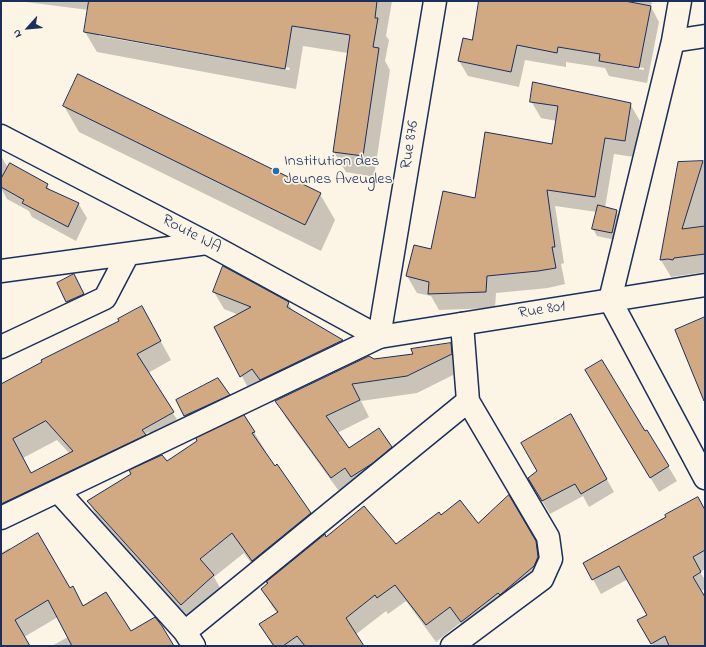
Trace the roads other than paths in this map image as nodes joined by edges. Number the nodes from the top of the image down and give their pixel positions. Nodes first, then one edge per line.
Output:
1 (435, 1) edge
2 (680, 1) edge
3 (705, 36) edge
4 (673, 41) junction
5 (1, 136) edge
6 (207, 243) junction
7 (128, 254) junction
8 (1, 271) edge
9 (705, 284) edge
10 (610, 300) junction
11 (462, 324) junction
12 (379, 337) junction
13 (1, 347) edge
14 (468, 401) junction
15 (705, 478) edge
16 (58, 491) junction
17 (1, 518) edge
18 (190, 639) edge
19 (452, 646) edge

1 - 12 street, Rue 876
2 - 4 street
3 - 4 street
4 - 10 street
5 - 6 street, Route IJA
6 - 7 street
6 - 12 street, Route IJA
7 - 8 street
7 - 13 street
9 - 10 street, Rue 801
10 - 11 street, Rue 801
10 - 15 street
11 - 12 street, Rue 801
11 - 14 street
12 - 16 street, Rue 801
14 - 18 street
14 - 19 street
16 - 17 street, Rue 801
16 - 18 street

